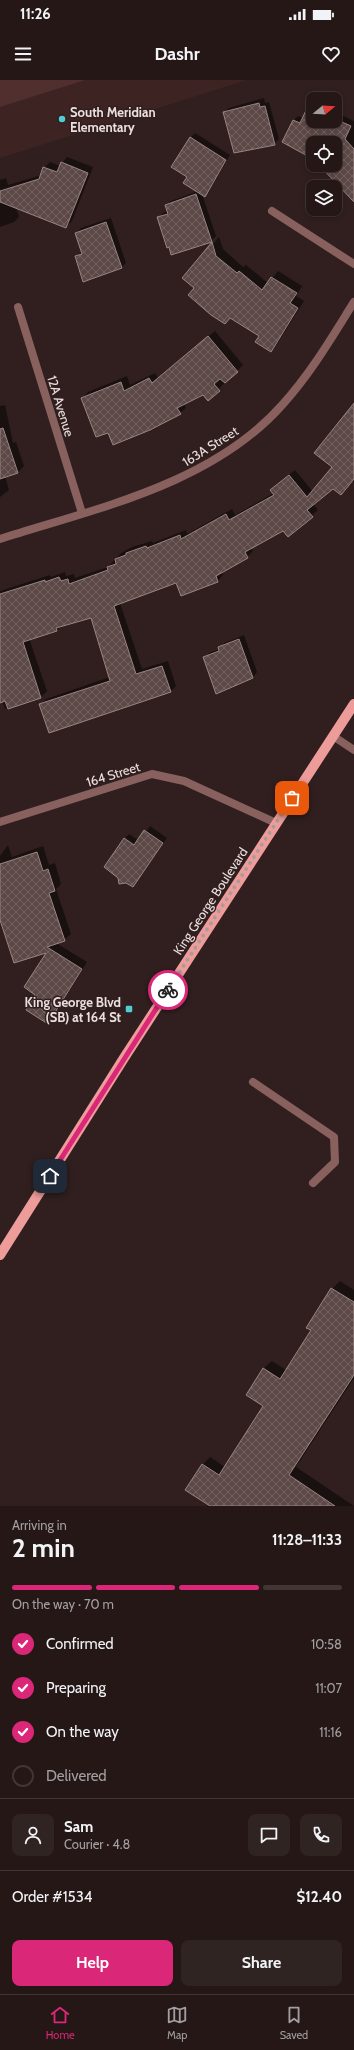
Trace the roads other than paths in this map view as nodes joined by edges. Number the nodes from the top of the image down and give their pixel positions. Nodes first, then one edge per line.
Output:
1 (272, 211) dead end
2 (354, 264) edge
3 (354, 302) edge
4 (18, 306) dead end
5 (82, 513) junction
6 (0, 539) edge
7 (354, 704) edge
8 (333, 736) junction
9 (354, 750) edge
10 (0, 822) edge
11 (276, 823) junction
12 (253, 1082) dead end
13 (313, 1183) dead end
14 (0, 1255) edge

1 - 2 street
3 - 5 street, 163A Street
4 - 5 street, 12A Avenue
5 - 6 street, 163A Street
7 - 8 main road, King George Boulevard
8 - 9 street
8 - 11 main road, King George Boulevard
10 - 11 street, 164 Street
11 - 14 main road, King George Boulevard
12 - 13 street

